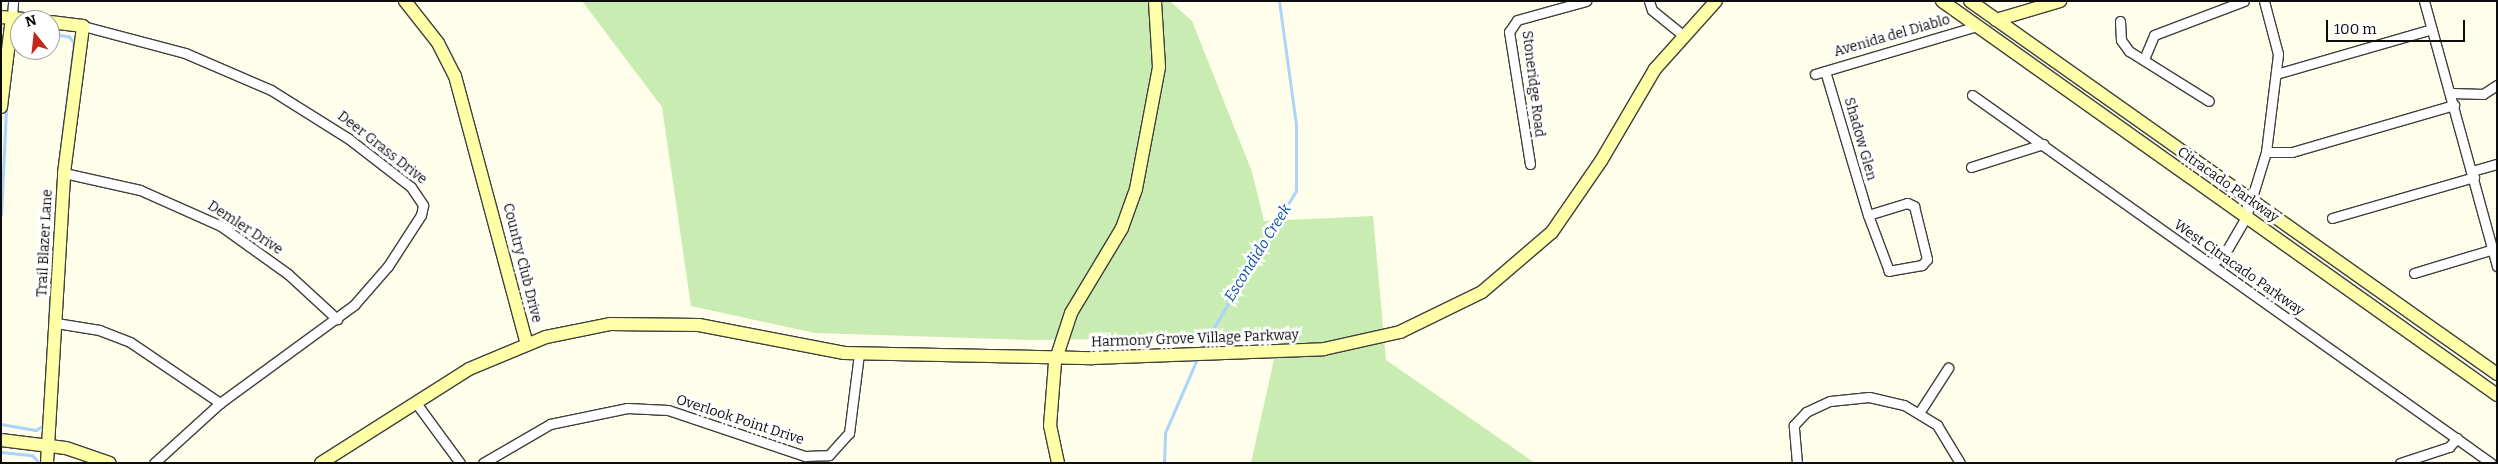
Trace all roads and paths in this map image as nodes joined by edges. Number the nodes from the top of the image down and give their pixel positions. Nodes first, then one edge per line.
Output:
1 (13, 1) edge
2 (405, 1) edge
3 (1156, 1) edge
4 (1586, 1) edge
5 (1650, 1) edge
6 (1716, 1) edge
7 (1942, 1) edge
8 (1970, 1) edge
9 (2060, 1) edge
10 (2244, 1) edge
11 (2264, 1) edge
12 (2424, 1) edge
13 (6, 17) edge
14 (1996, 20) junction
15 (2120, 21) dead end
16 (60, 23) edge
17 (83, 26) junction
18 (1977, 26) junction
19 (2432, 29) junction
20 (1682, 34) junction
21 (2026, 41) junction
22 (2144, 59) junction
23 (1825, 71) junction
24 (1814, 74) dead end
25 (2276, 74) junction
26 (2497, 85) edge
27 (2451, 93) junction
28 (1972, 95) dead end
29 (2209, 101) dead end
30 (2454, 105) junction
31 (1, 107) edge
32 (2043, 144) junction
33 (2266, 152) junction
34 (1530, 164) dead end
35 (2497, 164) edge
36 (1972, 167) dead end
37 (64, 173) junction
38 (2473, 174) junction
39 (2252, 200) junction
40 (1868, 214) junction
41 (2246, 217) junction
42 (2332, 218) dead end
43 (2494, 249) edge
44 (2210, 264) junction
45 (2497, 266) edge
46 (2414, 273) dead end
47 (337, 320) junction
48 (56, 323) junction
49 (527, 344) junction
50 (859, 354) junction
51 (1057, 357) junction
52 (1948, 368) dead end
53 (2497, 374) edge
54 (2497, 395) edge
55 (416, 403) junction
56 (220, 404) junction
57 (1919, 413) junction
58 (2457, 438) junction
59 (1, 440) edge
60 (50, 445) junction
61 (47, 463) edge
62 (110, 463) edge
63 (154, 463) edge
64 (321, 463) edge
65 (460, 463) edge
66 (483, 463) edge
67 (1058, 463) edge
68 (1797, 463) edge
69 (1960, 463) edge
70 (2400, 463) edge
71 (2491, 463) edge

1 - 13 street
2 - 49 main road, Country Club Drive
3 - 51 main road
4 - 34 street, Stoneridge Road
5 - 20 street
6 - 20 main road, Harmony Grove Village Parkway
7 - 18 main road, Citracado Parkway
8 - 14 main road, Citracado Parkway
9 - 14 main road
10 - 22 street
11 - 25 street
12 - 19 street
13 - 31 main road
14 - 21 main road, Citracado Parkway
15 - 22 street
16 - 17 main road, Deer Grass Drive
17 - 37 main road, Trail Blazer Lane
17 - 47 street, Deer Grass Drive
18 - 21 main road
18 - 23 street, Avenida del Diablo
18 - 41 main road, Citracado Parkway
19 - 25 street
19 - 27 street
20 - 51 main road, Harmony Grove Village Parkway
21 - 39 main road, Citracado Parkway
22 - 29 street
23 - 24 street, Avenida del Diablo
23 - 40 street, Shadow Glen
25 - 33 street
26 - 27 street
27 - 30 street
28 - 32 street, West Citracado Parkway
30 - 33 street
30 - 38 street
32 - 36 street
32 - 44 street, West Citracado Parkway
33 - 39 street
35 - 38 street
37 - 47 street, Demler Drive
37 - 48 main road, Trail Blazer Lane
38 - 42 street
38 - 43 street
39 - 41 street
39 - 53 main road, Citracado Parkway
40 - 40 street, Shadow Glen
41 - 44 street
41 - 54 main road, Citracado Parkway
43 - 45 street
43 - 46 street
44 - 58 street, West Citracado Parkway
47 - 56 street, Deer Grass Drive
48 - 56 street
48 - 60 main road, Trail Blazer Lane
49 - 50 main road, Harmony Grove Village Parkway
49 - 55 main road, Country Club Drive
50 - 51 main road, Harmony Grove Village Parkway
50 - 66 street, Overlook Point Drive
51 - 67 main road
52 - 57 street
55 - 64 main road, Country Club Drive
55 - 65 street
56 - 63 street, Deer Grass Drive
57 - 68 street
57 - 69 street
58 - 70 street
58 - 71 street, West Citracado Parkway
59 - 60 main road
60 - 61 main road, Trail Blazer Lane
60 - 62 main road

